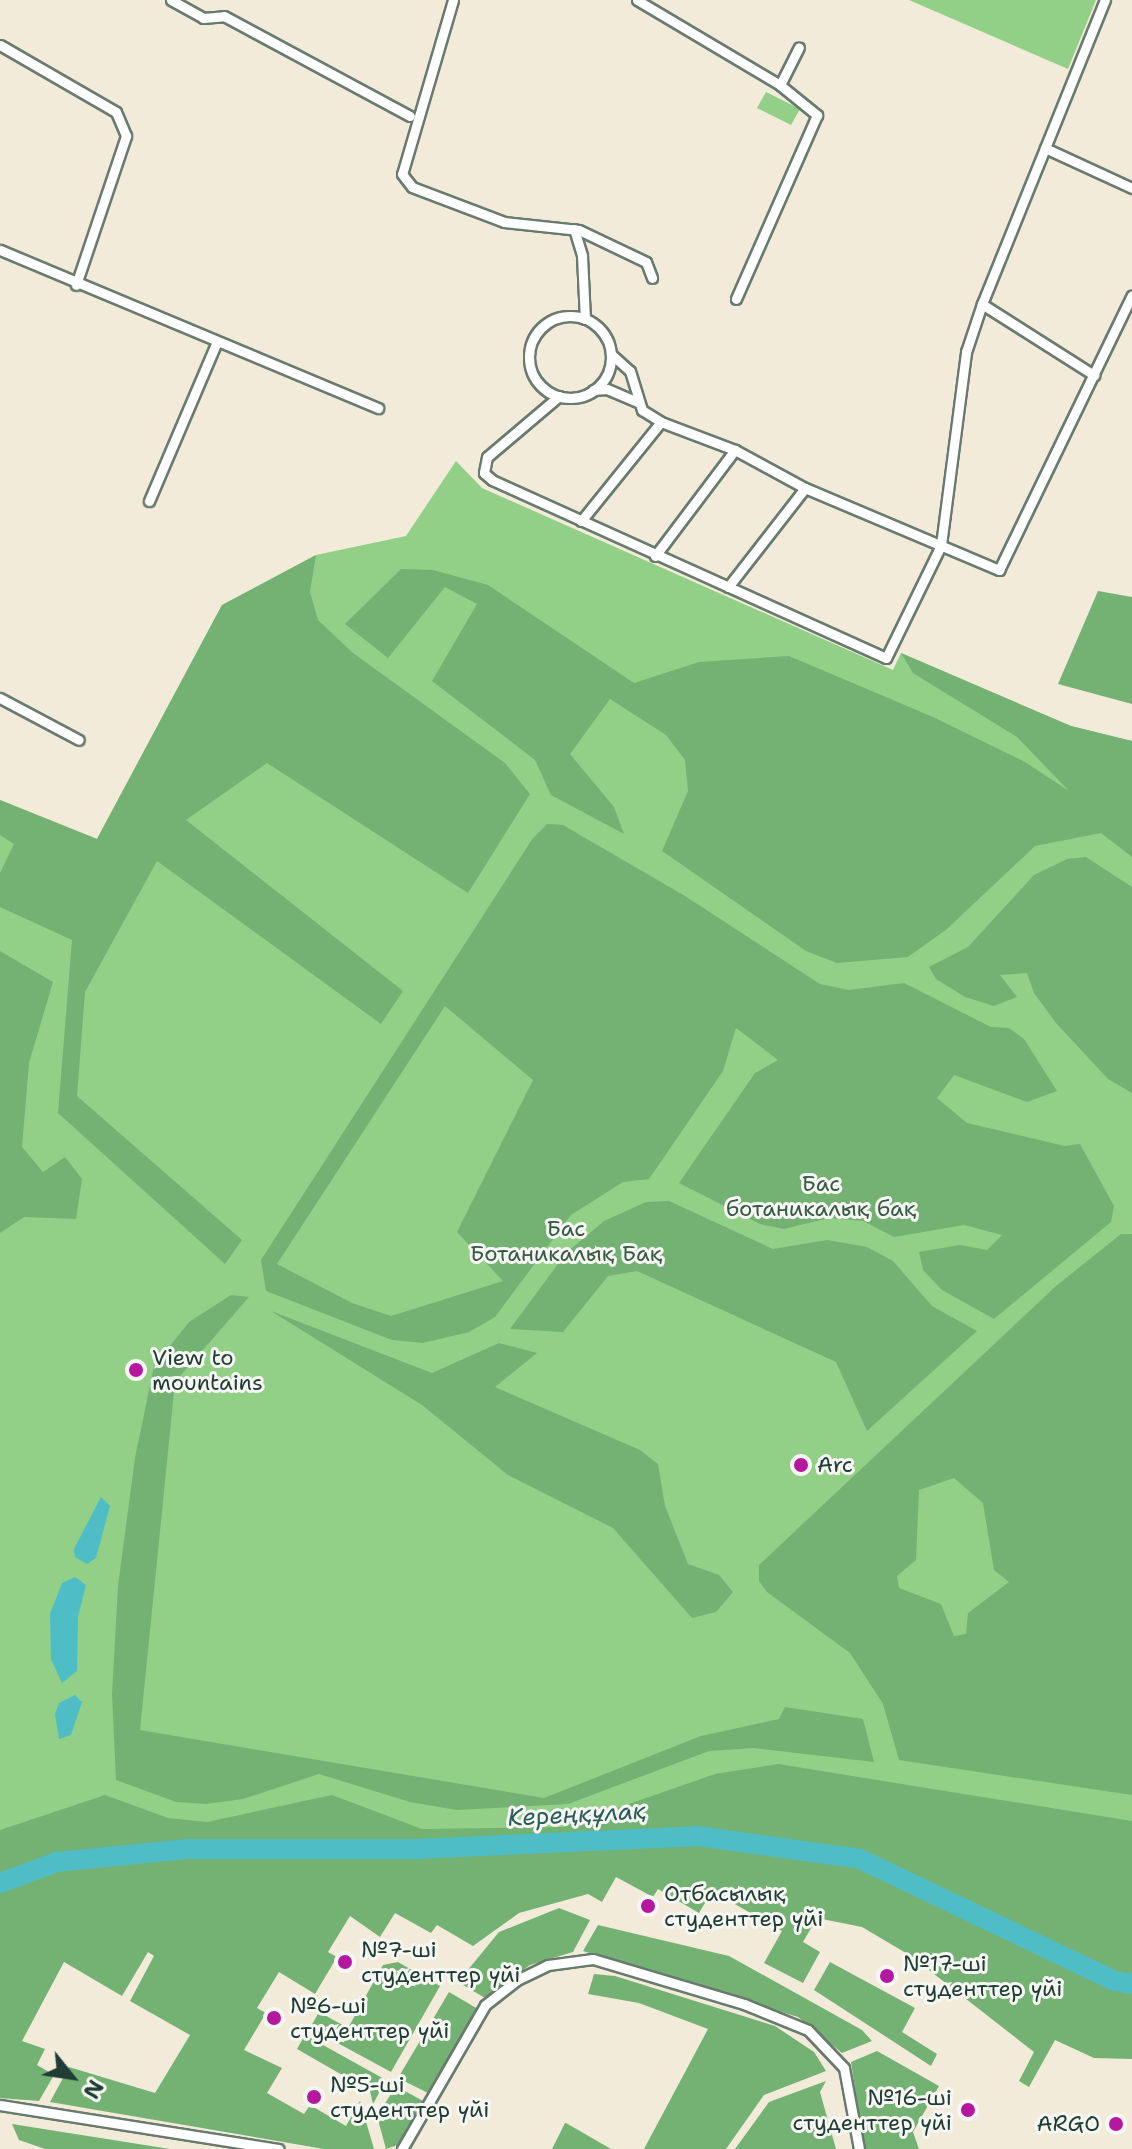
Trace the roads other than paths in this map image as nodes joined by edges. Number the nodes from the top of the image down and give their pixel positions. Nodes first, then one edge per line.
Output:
1 (171, 0) edge
2 (453, 0) edge
3 (637, 0) edge
4 (1105, 0) edge
5 (0, 45) edge
6 (799, 47) dead end
7 (780, 85) junction
8 (410, 116) dead end
9 (1045, 148) junction
10 (1132, 188) edge
11 (574, 229) junction
12 (0, 250) edge
13 (652, 278) dead end
14 (76, 285) junction
15 (1132, 295) edge
16 (736, 299) dead end
17 (982, 304) junction
18 (585, 319) junction
19 (216, 344) junction
20 (611, 354) junction
21 (1094, 375) junction
22 (593, 390) junction
23 (559, 396) junction
24 (638, 402) junction
25 (378, 408) dead end
26 (661, 422) junction
27 (735, 450) junction
28 (805, 488) junction
29 (149, 501) dead end
30 (581, 521) junction
31 (941, 545) junction
32 (655, 556) junction
33 (728, 587) junction
34 (0, 698) edge
35 (79, 740) dead end
36 (0, 2105) edge
37 (279, 2149) edge
38 (402, 2149) edge
39 (859, 2149) edge

1 - 8 street
2 - 11 street
3 - 7 street
4 - 9 street
5 - 14 street
6 - 7 street
7 - 16 street
9 - 10 street
9 - 17 street
11 - 13 street
11 - 18 street
12 - 14 street
14 - 19 street
15 - 21 street
17 - 21 street
17 - 31 street
18 - 20 street
18 - 23 street
19 - 25 street
19 - 29 street
20 - 22 street
20 - 24 street
21 - 31 street
22 - 23 street
22 - 24 street
23 - 30 street
24 - 26 street
26 - 27 street
26 - 30 street
27 - 28 street
27 - 32 street
28 - 31 street
28 - 33 street
30 - 32 street
31 - 33 street
32 - 33 street
34 - 35 street
36 - 37 street
38 - 39 street

